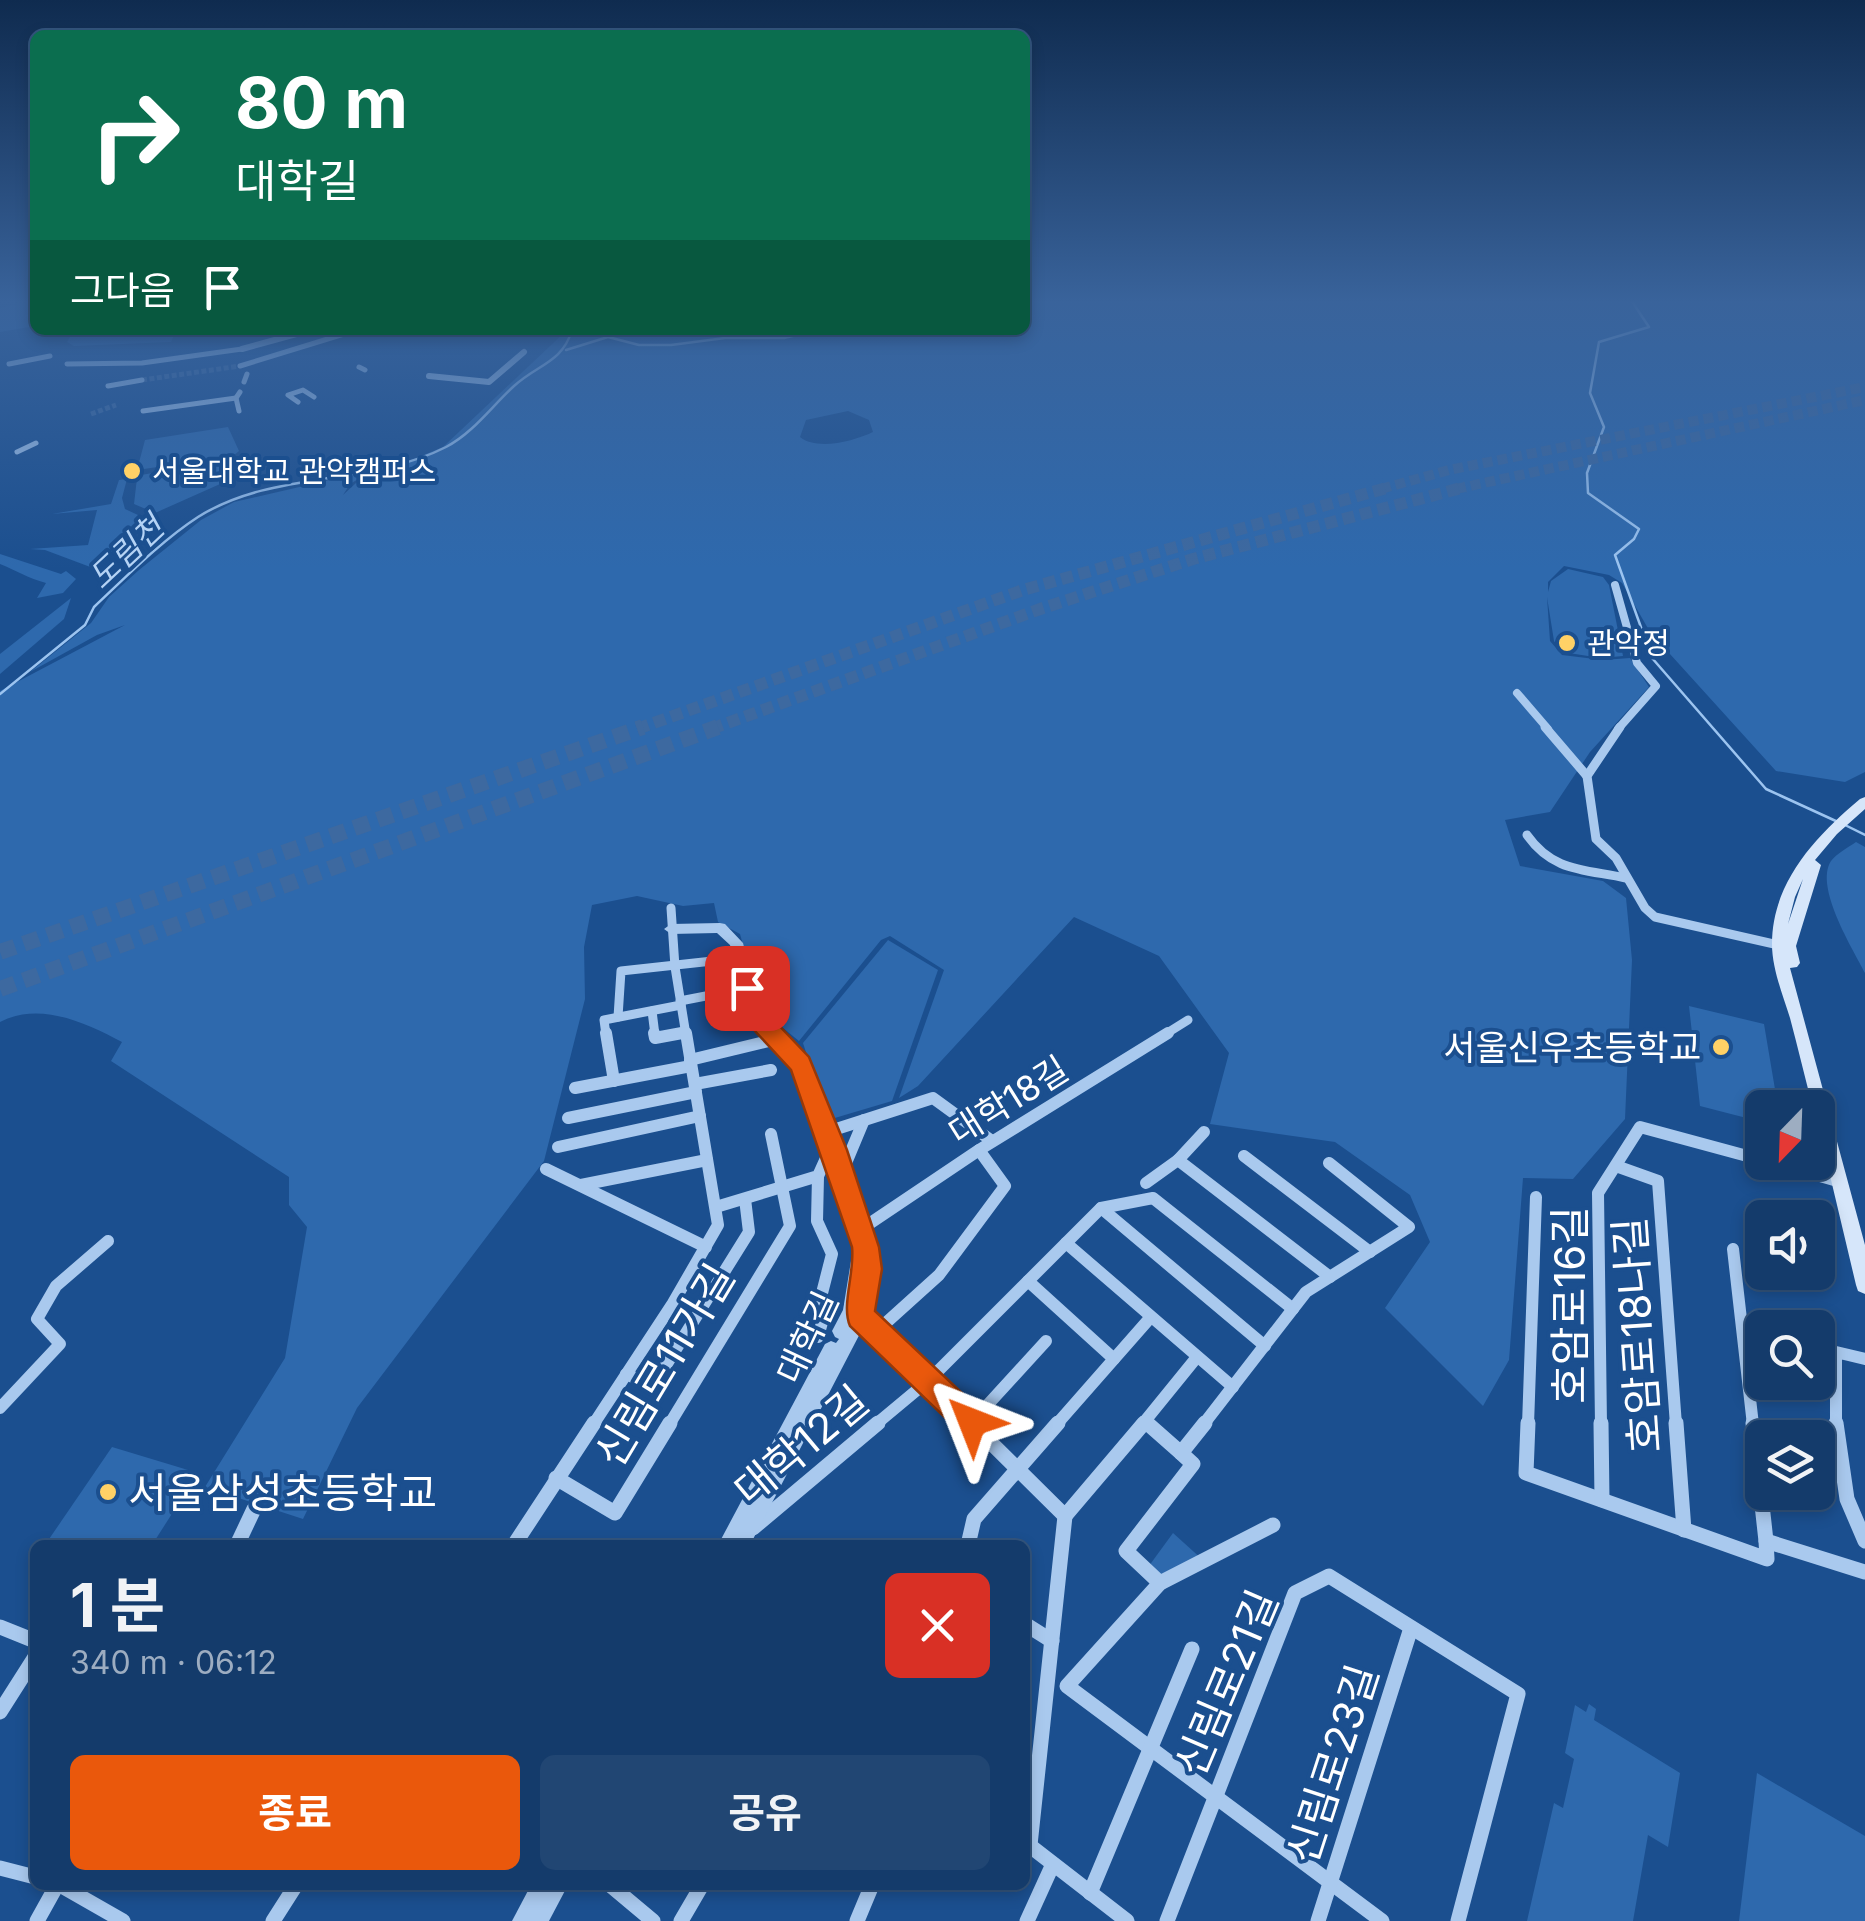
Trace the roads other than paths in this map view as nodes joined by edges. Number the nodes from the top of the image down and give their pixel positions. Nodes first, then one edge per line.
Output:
1 (314, 397) dead end
2 (298, 402) dead end
3 (143, 411) dead end
4 (239, 411) dead end
5 (36, 443) dead end
6 (16, 452) dead end
7 (1615, 585) dead end
8 (1517, 693) dead end
9 (1587, 776) junction
10 (1865, 802) edge
11 (1865, 814) edge
12 (1527, 835) dead end
13 (1626, 878) junction
14 (671, 908) dead end
15 (672, 932) junction
16 (1784, 946) junction
17 (737, 958) junction
18 (674, 967) junction
19 (743, 989) junction
20 (681, 1003) junction
21 (652, 1011) junction
22 (618, 1018) junction
23 (1188, 1020) dead end
24 (686, 1032) junction
25 (774, 1040) junction
26 (691, 1063) junction
27 (772, 1070) dead end
28 (614, 1081) junction
29 (575, 1088) dead end
30 (695, 1088) junction
31 (700, 1116) junction
32 (568, 1118) dead end
33 (864, 1120) junction
34 (1204, 1132) dead end
35 (771, 1134) dead end
36 (992, 1142) junction
37 (829, 1144) junction
38 (558, 1146) dead end
39 (979, 1150) junction
40 (1244, 1156) dead end
41 (1745, 1156) edge
42 (707, 1160) junction
43 (1178, 1160) junction
44 (1329, 1163) dead end
45 (1616, 1166) junction
46 (546, 1169) dead end
47 (818, 1176) junction
48 (839, 1178) junction
49 (1835, 1180) edge
50 (1842, 1182) junction
51 (1146, 1184) dead end
52 (581, 1185) junction
53 (782, 1190) junction
54 (1536, 1197) dead end
55 (745, 1200) junction
56 (716, 1207) junction
57 (1101, 1208) junction
58 (860, 1230) junction
59 (108, 1241) dead end
60 (1865, 1242) edge
61 (1066, 1243) junction
62 (706, 1247) junction
63 (1732, 1249) dead end
64 (1370, 1252) junction
65 (1330, 1277) junction
66 (1028, 1280) junction
67 (1865, 1284) edge
68 (1293, 1309) junction
69 (856, 1314) junction
70 (1150, 1318) junction
71 (878, 1330) junction
72 (818, 1338) dead end
73 (1046, 1342) dead end
74 (1265, 1346) junction
75 (1196, 1356) junction
76 (1114, 1359) junction
77 (1865, 1359) edge
78 (626, 1374) junction
79 (928, 1380) junction
80 (1233, 1387) junction
81 (0, 1408) edge
82 (1144, 1421) junction
83 (972, 1422) junction
84 (1181, 1453) junction
85 (1018, 1468) junction
86 (556, 1478) junction
87 (1602, 1500) junction
88 (254, 1509) dead end
89 (1066, 1516) junction
90 (1273, 1525) dead end
91 (1684, 1530) junction
92 (239, 1540) edge
93 (517, 1540) edge
94 (731, 1540) edge
95 (742, 1540) edge
96 (969, 1540) edge
97 (1865, 1541) edge
98 (1766, 1542) junction
99 (1865, 1572) edge
100 (1160, 1583) junction
101 (0, 1626) edge
102 (1030, 1627) edge
103 (1412, 1628) junction
104 (30, 1639) edge
105 (1052, 1642) junction
106 (1192, 1649) dead end
107 (30, 1664) edge
108 (1049, 1674) junction
109 (1067, 1686) junction
110 (0, 1712) edge
111 (1152, 1750) junction
112 (1216, 1797) junction
113 (1030, 1821) edge
114 (1030, 1846) edge
115 (1053, 1864) junction
116 (0, 1868) edge
117 (30, 1877) edge
118 (1331, 1883) junction
119 (56, 1890) edge
120 (68, 1890) edge
121 (293, 1890) edge
122 (541, 1890) edge
123 (553, 1890) edge
124 (616, 1890) edge
125 (699, 1890) edge
126 (870, 1890) edge
127 (1090, 1893) junction
128 (37, 1921) edge
129 (123, 1921) edge
130 (274, 1921) edge
131 (524, 1921) edge
132 (536, 1921) edge
133 (653, 1921) edge
134 (681, 1921) edge
135 (858, 1921) edge
136 (1026, 1921) edge
137 (1127, 1921) edge
138 (1167, 1921) edge
139 (1318, 1921) edge
140 (1382, 1921) edge
141 (1458, 1921) edge

1 - 2 street
3 - 4 street
5 - 6 street
7 - 9 street
8 - 9 street
9 - 13 street
10 - 16 main road
11 - 16 main road
12 - 13 street
13 - 16 street
14 - 15 street
15 - 17 street
15 - 18 street
16 - 50 main road
16 - 60 main road
17 - 18 street
17 - 19 street
18 - 20 street
18 - 22 street
19 - 20 street
19 - 25 street
20 - 21 street
20 - 24 street
21 - 22 street
21 - 24 street
22 - 28 street
23 - 36 street, 대학18길
24 - 26 street
25 - 26 street
25 - 37 street
26 - 28 street
26 - 30 street
27 - 30 street
28 - 29 street
30 - 31 street
30 - 32 street
31 - 38 street
31 - 42 street
33 - 36 street
33 - 37 street
33 - 48 street
34 - 43 street
35 - 53 street
36 - 39 street, 대학18길
37 - 47 street
37 - 48 street
39 - 58 street, 대학18길
39 - 71 street
40 - 64 street
41 - 45 street, 호암로16길
42 - 52 street
42 - 56 street
43 - 51 street
43 - 65 street
44 - 64 street
45 - 87 street, 호암로16길
45 - 91 street, 호암로18나길
46 - 52 street
47 - 53 street
47 - 72 street
48 - 58 street, 대학길
48 - 69 street
49 - 50 street
50 - 67 main road
52 - 62 street
53 - 55 street
53 - 86 street, 신림로11가길
54 - 87 street
55 - 56 street
55 - 78 street
56 - 62 street
57 - 61 street, 대학12길
57 - 68 street
57 - 74 street
58 - 69 street, 대학길
59 - 81 street
61 - 66 street, 대학12길
61 - 70 street
62 - 78 street
63 - 98 street
64 - 65 street
65 - 68 street
66 - 76 street
66 - 79 street, 대학12길
68 - 74 street
69 - 71 street
69 - 94 street
69 - 95 street, 대학길
70 - 75 street
70 - 76 street
71 - 79 street
73 - 83 street
74 - 80 street
75 - 80 street
75 - 82 street
76 - 85 street
77 - 97 street
78 - 86 street
79 - 83 street
79 - 95 street, 대학12길
80 - 84 street
82 - 84 street
82 - 89 street
83 - 85 street
84 - 100 street
85 - 89 street
85 - 96 street
86 - 93 street
87 - 91 street
88 - 92 street
89 - 105 street
90 - 100 street
91 - 98 street
98 - 99 street
100 - 109 street
101 - 104 street
102 - 105 street
103 - 112 street, 신림로21길
103 - 118 street, 신림로23길
103 - 141 street
105 - 108 street
106 - 111 street
107 - 110 street
108 - 109 street
108 - 113 street
109 - 111 street
111 - 112 street
111 - 127 street
112 - 118 street
112 - 138 street, 신림로21길
114 - 115 street
115 - 127 street
115 - 136 street
116 - 117 street
118 - 139 street, 신림로23길
118 - 140 street
119 - 128 street
120 - 129 street
121 - 130 street
122 - 131 street
123 - 132 street
124 - 133 street
125 - 134 street
126 - 135 street
127 - 137 street

